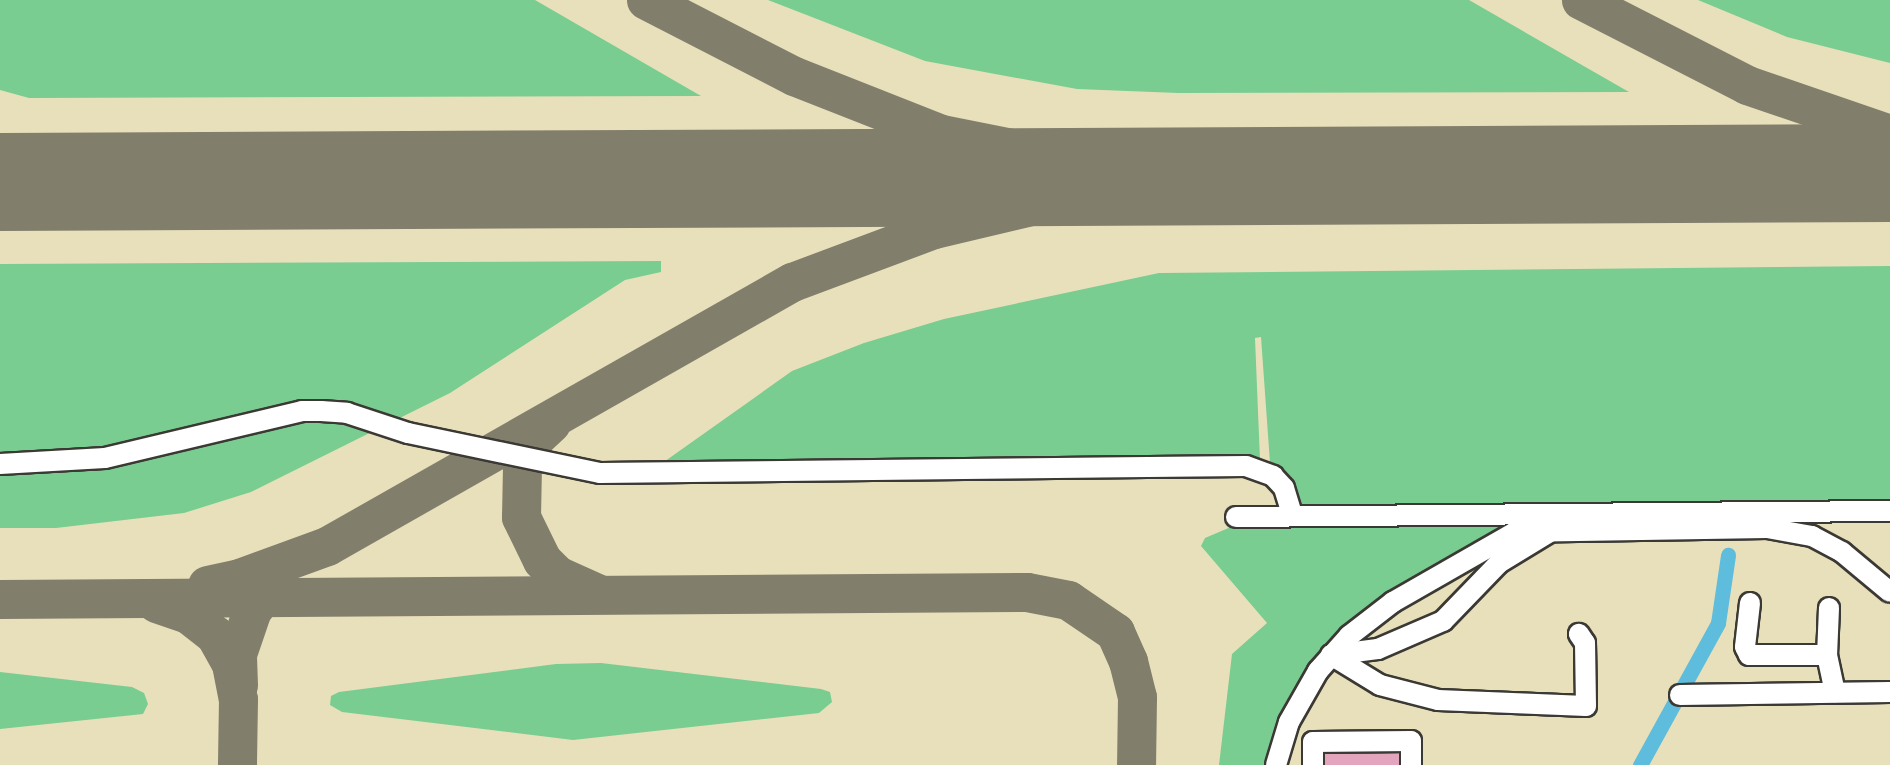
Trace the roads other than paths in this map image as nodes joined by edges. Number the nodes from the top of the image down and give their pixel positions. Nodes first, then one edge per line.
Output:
1 (0, 464) edge
2 (1890, 511) edge
3 (1528, 513) junction
4 (1292, 514) junction
5 (1236, 517) dead end
6 (1555, 529) junction
7 (1890, 592) edge
8 (1750, 603) dead end
9 (1829, 608) dead end
10 (1579, 634) dead end
11 (1827, 655) junction
12 (1332, 656) junction
13 (1835, 692) junction
14 (1890, 692) edge
15 (1680, 695) dead end
16 (1276, 765) edge
17 (1313, 765) edge
18 (1411, 765) edge

1 - 4 lane
2 - 3 lane
3 - 4 lane
3 - 6 lane
4 - 5 lane
6 - 7 lane
6 - 12 lane
6 - 12 lane
8 - 11 lane
9 - 11 lane
10 - 12 lane
11 - 13 lane
12 - 16 lane
13 - 14 lane
13 - 15 lane
17 - 18 lane

